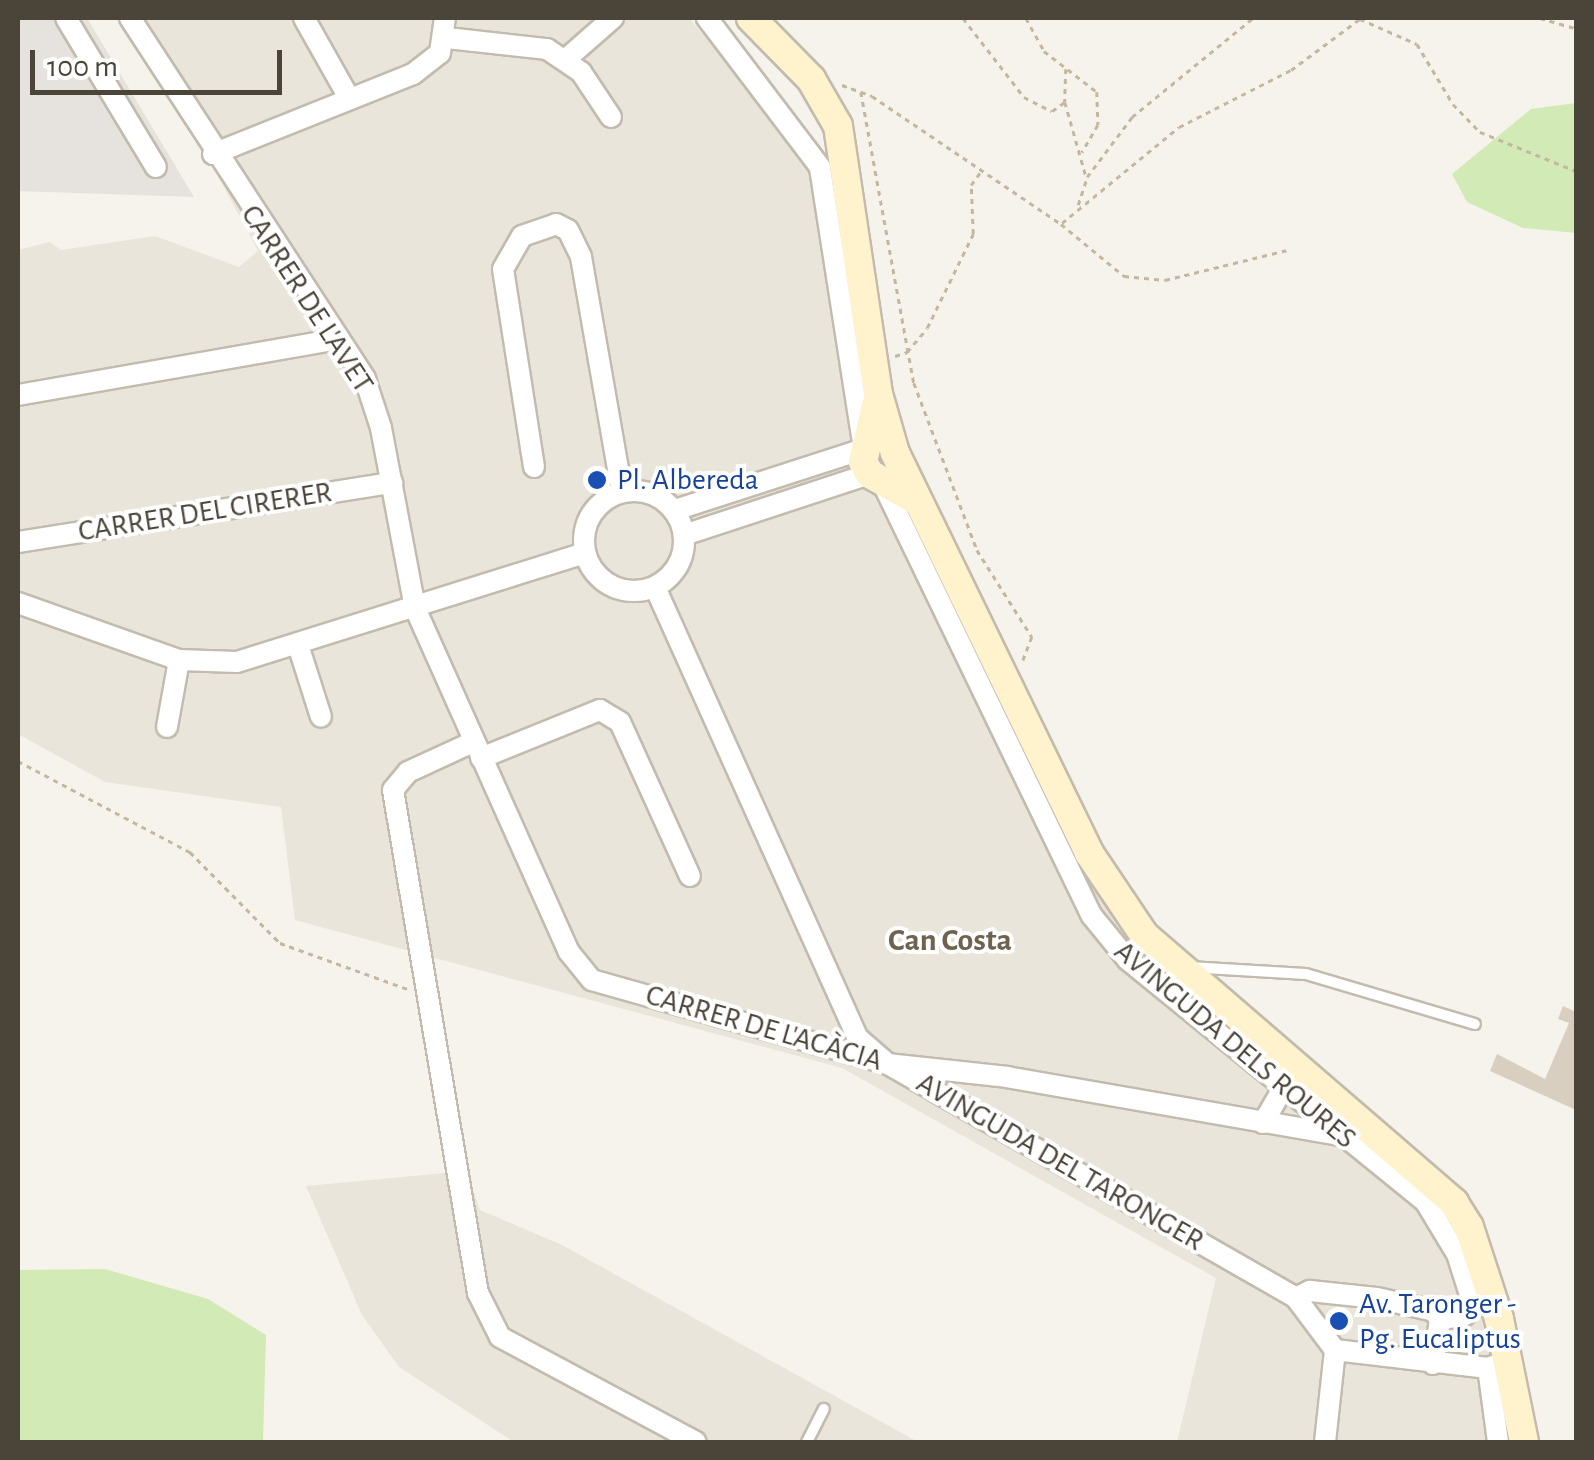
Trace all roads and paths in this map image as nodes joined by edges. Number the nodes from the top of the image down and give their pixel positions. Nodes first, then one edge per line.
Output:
1 (66, 18) edge
2 (130, 18) edge
3 (304, 18) edge
4 (613, 18) edge
5 (707, 18) edge
6 (752, 18) edge
7 (962, 18) edge
8 (1026, 18) edge
9 (1253, 18) edge
10 (1360, 18) edge
11 (1540, 18) edge
12 (446, 28) edge
13 (1576, 28) edge
14 (565, 60) junction
15 (1066, 69) junction
16 (811, 78) junction
17 (862, 92) junction
18 (349, 98) junction
19 (1065, 102) junction
20 (610, 116) dead end
21 (1082, 153) junction
22 (213, 154) junction
23 (156, 167) dead end
24 (981, 170) junction
25 (1576, 171) edge
26 (1087, 177) junction
27 (1077, 206) junction
28 (1061, 224) junction
29 (1287, 250) dead end
30 (339, 339) junction
31 (907, 352) junction
32 (873, 355) junction
33 (18, 395) edge
34 (877, 463) junction
35 (534, 467) dead end
36 (392, 483) junction
37 (622, 491) junction
38 (675, 510) junction
39 (684, 535) junction
40 (18, 542) edge
41 (585, 553) junction
42 (655, 587) junction
43 (18, 603) edge
44 (415, 608) junction
45 (299, 648) junction
46 (179, 660) junction
47 (1006, 675) junction
48 (321, 718) dead end
49 (167, 727) dead end
50 (477, 750) junction
51 (18, 761) edge
52 (690, 876) dead end
53 (1180, 967) junction
54 (425, 992) junction
55 (1475, 1024) dead end
56 (888, 1064) junction
57 (1285, 1086) junction
58 (1263, 1123) junction
59 (1345, 1136) junction
60 (1296, 1298) junction
61 (1440, 1320) junction
62 (1335, 1350) junction
63 (1433, 1364) junction
64 (1499, 1364) junction
65 (824, 1409) dead end
66 (696, 1442) edge
67 (807, 1442) edge
68 (1325, 1442) edge
69 (1498, 1442) edge
70 (1524, 1442) edge

1 - 23 street
2 - 22 street, CARRER DE L'AVET
3 - 18 street
4 - 14 street
5 - 34 street
6 - 16 street
7 - 19 path
8 - 15 path
9 - 26 path
10 - 25 path
10 - 27 path
11 - 13 path
12 - 14 street
12 - 18 street
14 - 20 street
15 - 19 path
15 - 21 path
16 - 17 path
16 - 32 street
17 - 24 path
17 - 31 path
18 - 22 street
19 - 21 path
21 - 26 path
22 - 30 street, CARRER DE L'AVET
24 - 28 path
24 - 31 path
26 - 27 path
27 - 28 path
28 - 29 path
30 - 33 street
30 - 36 street, CARRER DE L'AVET
31 - 32 path
31 - 47 path
32 - 34 street
34 - 38 street
34 - 39 street
34 - 47 street
34 - 57 street, AVINGUDA DELS ROURES
35 - 37 street
36 - 40 street, CARRER DEL CIRERER
36 - 44 street, CARRER DE L'AVET
37 - 38 street
37 - 41 street
38 - 39 street
39 - 42 street
41 - 42 street
41 - 44 street
42 - 56 street, AVINGUDA DEL TARONGER
43 - 46 street
44 - 45 street
44 - 50 street, CARRER DE L'ACÀCIA
45 - 46 street
45 - 48 street
46 - 49 street
47 - 53 street
50 - 52 street
50 - 54 street
50 - 56 street, CARRER DE L'ACÀCIA
51 - 54 path
53 - 55 lane
53 - 64 street
54 - 66 street
56 - 58 street, CARRER DE L'ACÀCIA
56 - 60 street, AVINGUDA DEL TARONGER
57 - 58 street
57 - 59 street, AVINGUDA DELS ROURES
58 - 59 street, CARRER DE L'ACÀCIA
59 - 61 street, AVINGUDA DELS ROURES
60 - 61 street
60 - 62 street, AVINGUDA DEL TARONGER
61 - 63 street
62 - 63 street
62 - 68 street
63 - 64 street
64 - 69 street
64 - 70 street
65 - 67 lane

